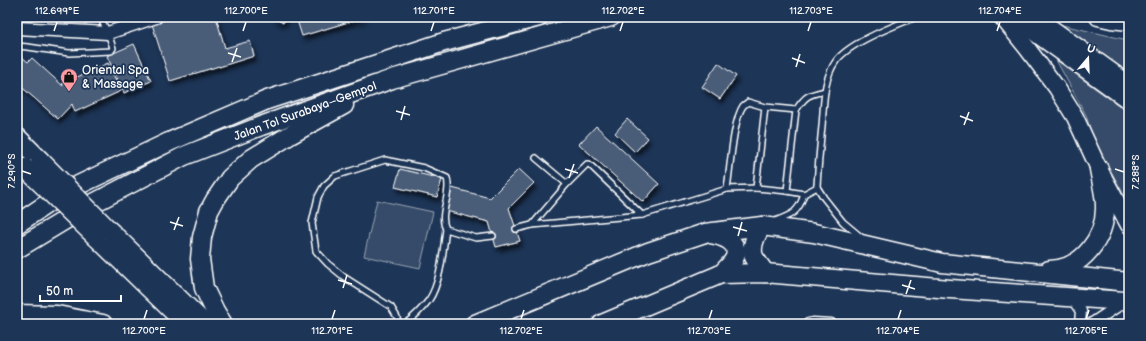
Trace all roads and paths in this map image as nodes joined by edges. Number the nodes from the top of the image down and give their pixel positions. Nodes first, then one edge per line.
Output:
1 (100, 17) edge
2 (156, 17) edge
3 (539, 17) edge
4 (611, 17) edge
5 (916, 17) edge
6 (1002, 17) edge
7 (1008, 17) edge
8 (1036, 17) edge
9 (1098, 17) edge
10 (136, 20) edge
11 (1129, 22) edge
12 (17, 28) edge
13 (108, 33) junction
14 (17, 46) edge
15 (392, 79) junction
16 (1129, 84) edge
17 (825, 91) junction
18 (1129, 101) edge
19 (765, 107) junction
20 (796, 110) junction
21 (17, 137) edge
22 (536, 158) dead end
23 (27, 162) edge
24 (1099, 169) junction
25 (567, 184) junction
26 (816, 187) junction
27 (756, 188) junction
28 (727, 189) junction
29 (66, 191) junction
30 (787, 191) junction
31 (804, 194) junction
32 (17, 214) edge
33 (642, 215) junction
34 (17, 224) edge
35 (532, 225) junction
36 (1129, 225) edge
37 (762, 227) junction
38 (446, 229) junction
39 (516, 229) dead end
40 (705, 233) junction
41 (103, 235) junction
42 (493, 236) dead end
43 (870, 246) junction
44 (17, 249) edge
45 (1021, 271) junction
46 (765, 273) junction
47 (722, 274) junction
48 (1129, 282) edge
49 (1071, 297) junction
50 (1127, 301) edge
51 (17, 314) edge
52 (103, 324) edge
53 (186, 324) edge
54 (205, 324) edge
55 (223, 324) edge
56 (398, 324) edge
57 (405, 324) edge
58 (475, 324) edge
59 (602, 324) edge
60 (808, 324) edge
61 (831, 324) edge
62 (1080, 324) edge
63 (1091, 324) edge

1 - 13 lane
2 - 10 street
3 - 29 highway, Jalan Tol Surabaya–Gempol
4 - 15 highway, Jalan Tol Surabaya–Gempol
5 - 17 lane
6 - 24 main road
7 - 18 main road
8 - 16 main road
9 - 11 main road
10 - 13 street
12 - 13 street
13 - 14 lane
15 - 44 highway, Jalan Tol Surabaya–Gempol
15 - 55 highway
17 - 20 lane
17 - 26 lane
19 - 20 lane
19 - 27 lane
19 - 28 lane
20 - 30 lane
21 - 23 highway
22 - 25 lane
23 - 41 highway, bridge
24 - 36 main road
24 - 45 highway
25 - 33 lane
25 - 35 lane
26 - 31 lane
26 - 43 lane
27 - 28 lane
27 - 30 lane
28 - 33 lane
29 - 32 highway
29 - 34 highway, Jalan Tol Surabaya–Gempol
30 - 31 lane
31 - 37 lane
33 - 35 lane
35 - 39 lane
37 - 40 highway
37 - 43 highway
37 - 46 highway
38 - 42 lane
38 - 56 lane
38 - 57 lane
40 - 47 highway
40 - 58 highway
41 - 53 highway
41 - 54 highway
43 - 45 highway
45 - 48 highway
46 - 47 highway
46 - 49 highway
47 - 59 highway
49 - 50 highway
49 - 62 street
50 - 63 street
51 - 52 highway
60 - 61 street

